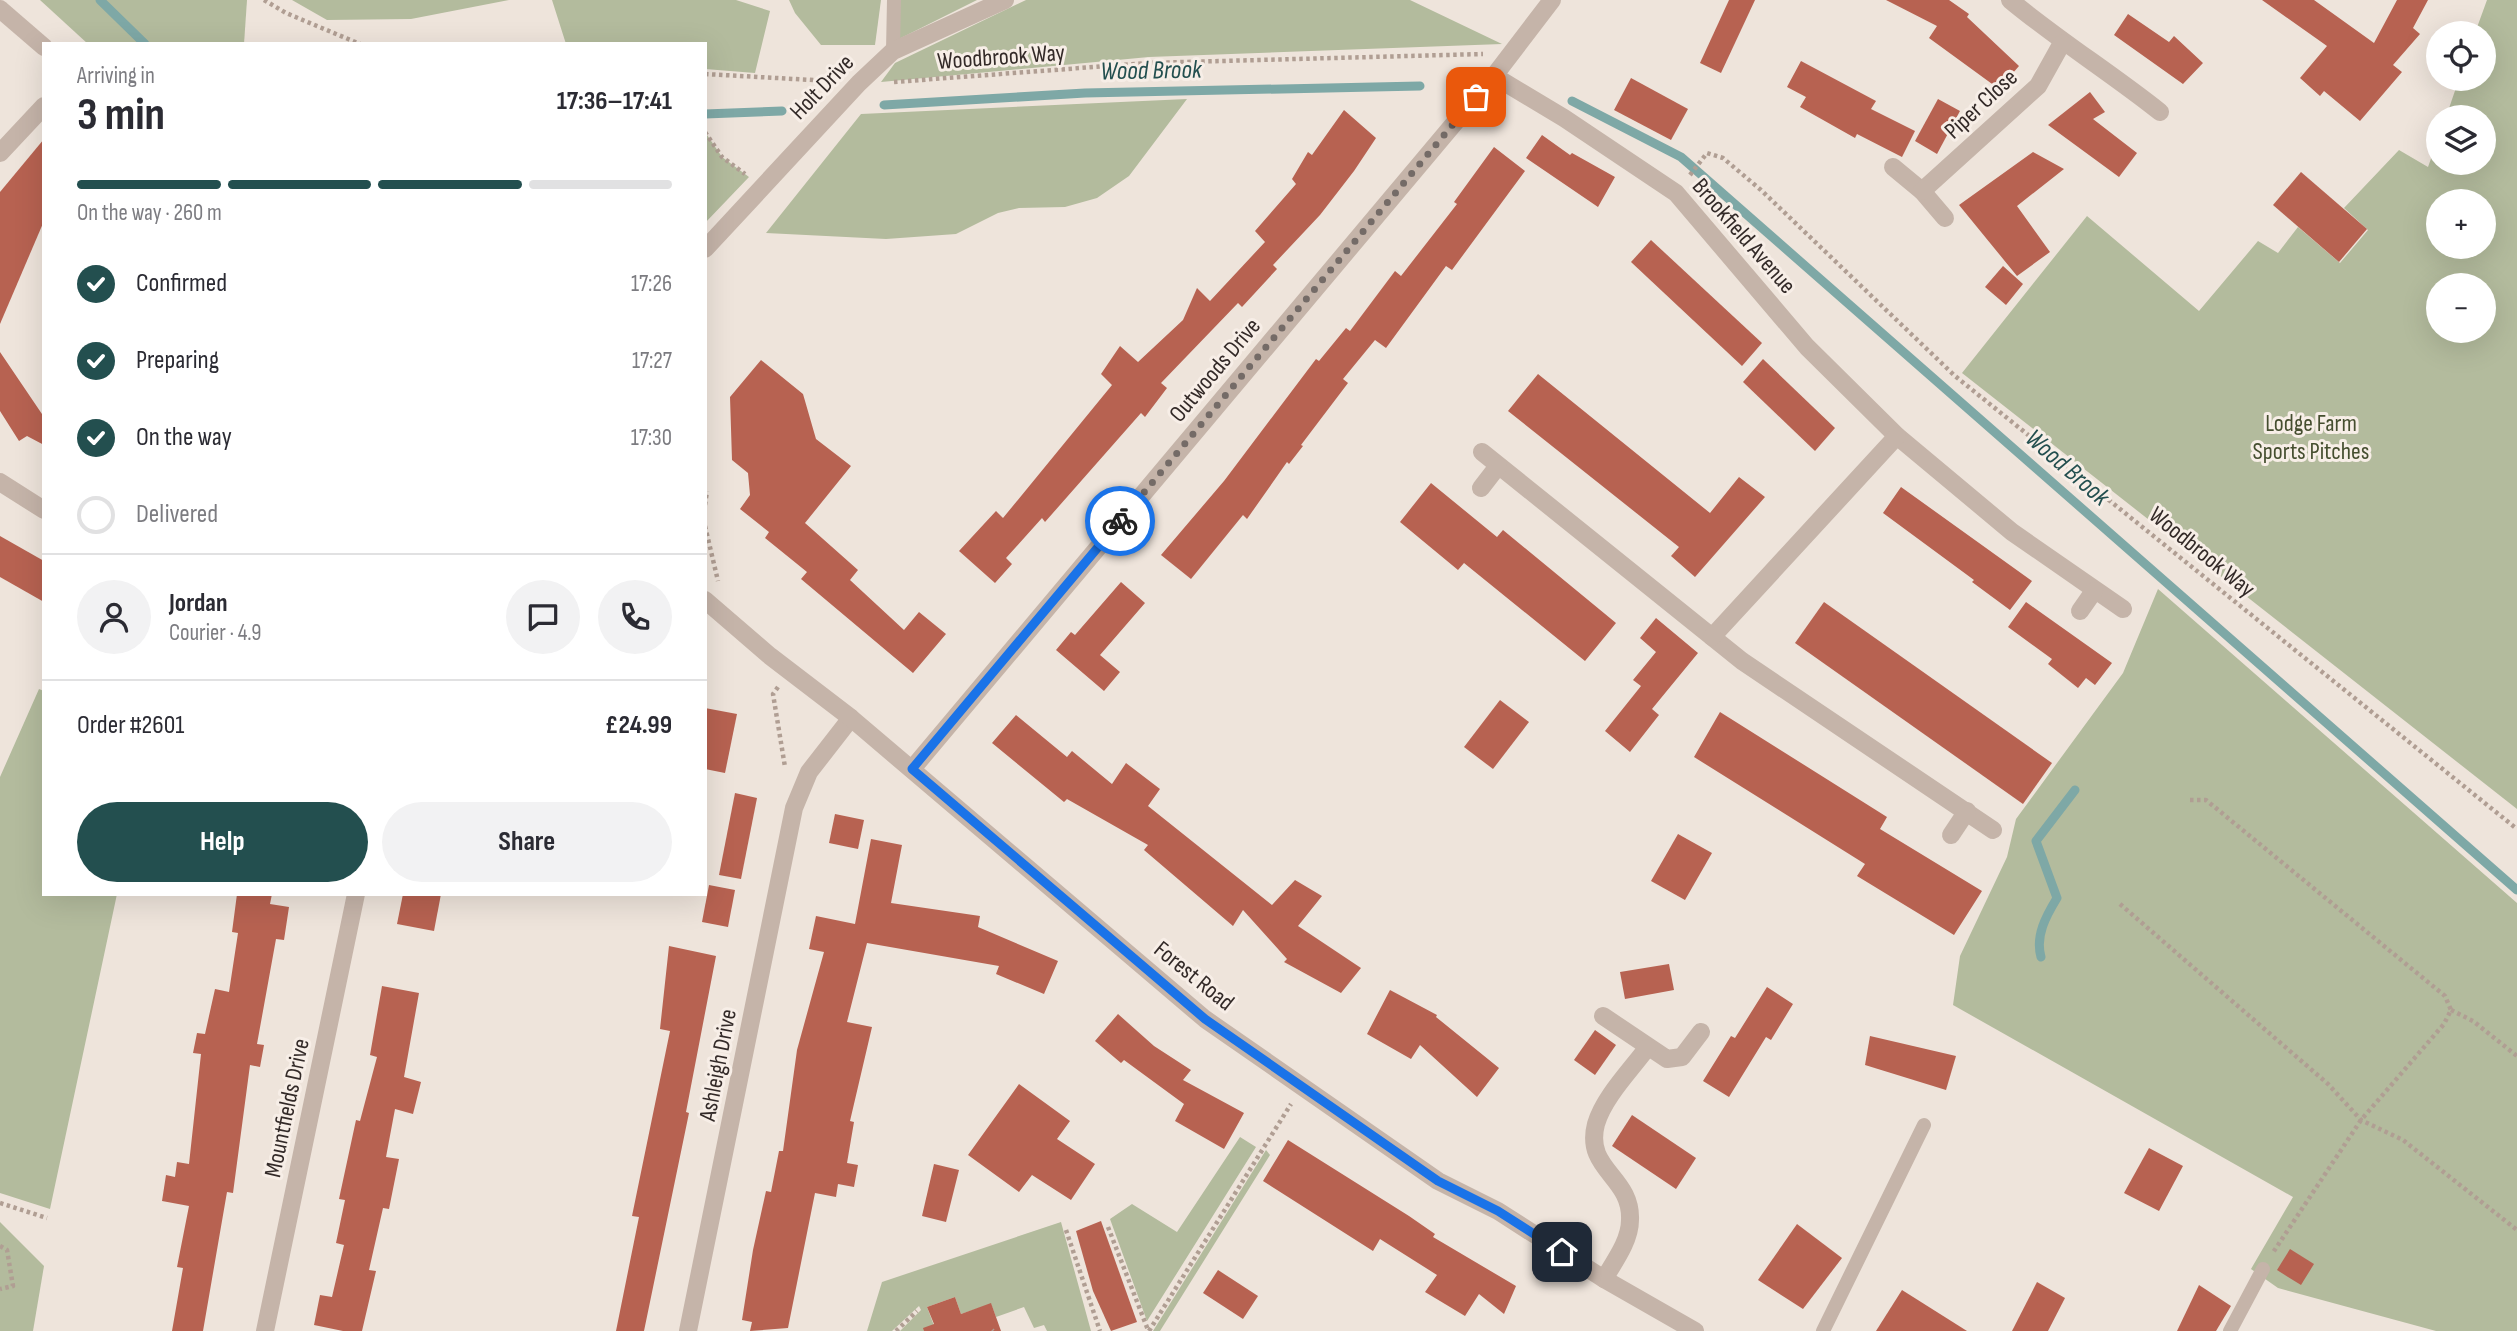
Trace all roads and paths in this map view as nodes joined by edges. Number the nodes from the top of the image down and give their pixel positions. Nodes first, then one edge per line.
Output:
1 (264, 0) edge
2 (894, 0) edge
3 (1005, 0) edge
4 (1552, 0) edge
5 (2010, 0) edge
6 (0, 9) edge
7 (355, 42) edge
8 (2062, 43) junction
9 (42, 45) edge
10 (893, 51) junction
11 (1508, 59) junction
12 (707, 75) edge
13 (1494, 76) junction
14 (859, 83) junction
15 (42, 108) edge
16 (2160, 112) dead end
17 (707, 135) edge
18 (0, 153) edge
19 (1893, 167) dead end
20 (1687, 179) dead end
21 (762, 187) junction
22 (1922, 191) junction
23 (1945, 218) dead end
24 (707, 247) edge
25 (1897, 436) junction
26 (1482, 452) dead end
27 (1498, 466) junction
28 (0, 482) edge
29 (1481, 488) dead end
30 (42, 509) edge
31 (707, 535) edge
32 (2094, 591) junction
33 (708, 602) edge
34 (2123, 609) dead end
35 (2080, 611) dead end
36 (1712, 637) junction
37 (790, 671) junction
38 (851, 718) junction
39 (912, 769) junction
40 (2190, 800) dead end
41 (794, 808) junction
42 (1967, 811) junction
43 (2517, 829) edge
44 (1993, 830) dead end
45 (1951, 835) dead end
46 (356, 896) edge
47 (2120, 904) dead end
48 (2451, 1010) junction
49 (1604, 1016) dead end
50 (1702, 1032) dead end
51 (1647, 1048) junction
52 (2517, 1056) edge
53 (1301, 1087) junction
54 (2361, 1120) junction
55 (1924, 1125) dead end
56 (0, 1203) edge
57 (47, 1218) dead end
58 (1108, 1227) dead end
59 (1066, 1230) dead end
60 (2517, 1230) edge
61 (0, 1246) edge
62 (2263, 1269) joint
63 (1604, 1279) junction
64 (0, 1289) edge
65 (917, 1311) dead end
66 (265, 1331) edge
67 (688, 1331) edge
68 (896, 1331) edge
69 (1100, 1331) edge
70 (1149, 1331) edge
71 (1695, 1331) edge
72 (1823, 1331) edge
73 (2230, 1331) edge

1 - 7 path
2 - 10 lane
3 - 10 street, Holt Drive
4 - 11 street, Outwoods Drive
5 - 8 street
6 - 9 street
8 - 16 street
8 - 22 street, Piper Close
10 - 14 street, Holt Drive
11 - 13 street, Outwoods Drive
11 - 14 path, Woodbrook Way
12 - 14 path, Woodbrook Way
13 - 25 street, Brookfield Avenue
13 - 39 street, Outwoods Drive
14 - 21 street, Holt Drive
15 - 18 street
17 - 21 path
19 - 22 street
20 - 43 path, Woodbrook Way
21 - 24 street, Holt Drive
22 - 23 street
25 - 32 street, Brookfield Avenue
25 - 36 street
26 - 27 street
27 - 29 street
27 - 36 street
28 - 30 street
31 - 33 path
32 - 34 street, Brookfield Avenue
32 - 35 street
33 - 37 street, Forest Road
36 - 42 street
37 - 38 street, Forest Road
37 - 41 path
38 - 39 street, Forest Road
38 - 41 street, Ashleigh Drive
39 - 53 street, Forest Road
40 - 48 path
41 - 67 street, Ashleigh Drive
42 - 44 street
42 - 45 street
46 - 66 street, Mountfields Drive
47 - 54 path
48 - 52 path
48 - 54 path
49 - 51 street
50 - 51 street
51 - 63 street
53 - 63 street, Forest Road
53 - 70 path
54 - 60 path
54 - 62 path
55 - 72 lane
56 - 57 path
58 - 70 path
59 - 69 path
61 - 64 path
62 - 73 lane
63 - 71 street, Forest Road
65 - 68 path

